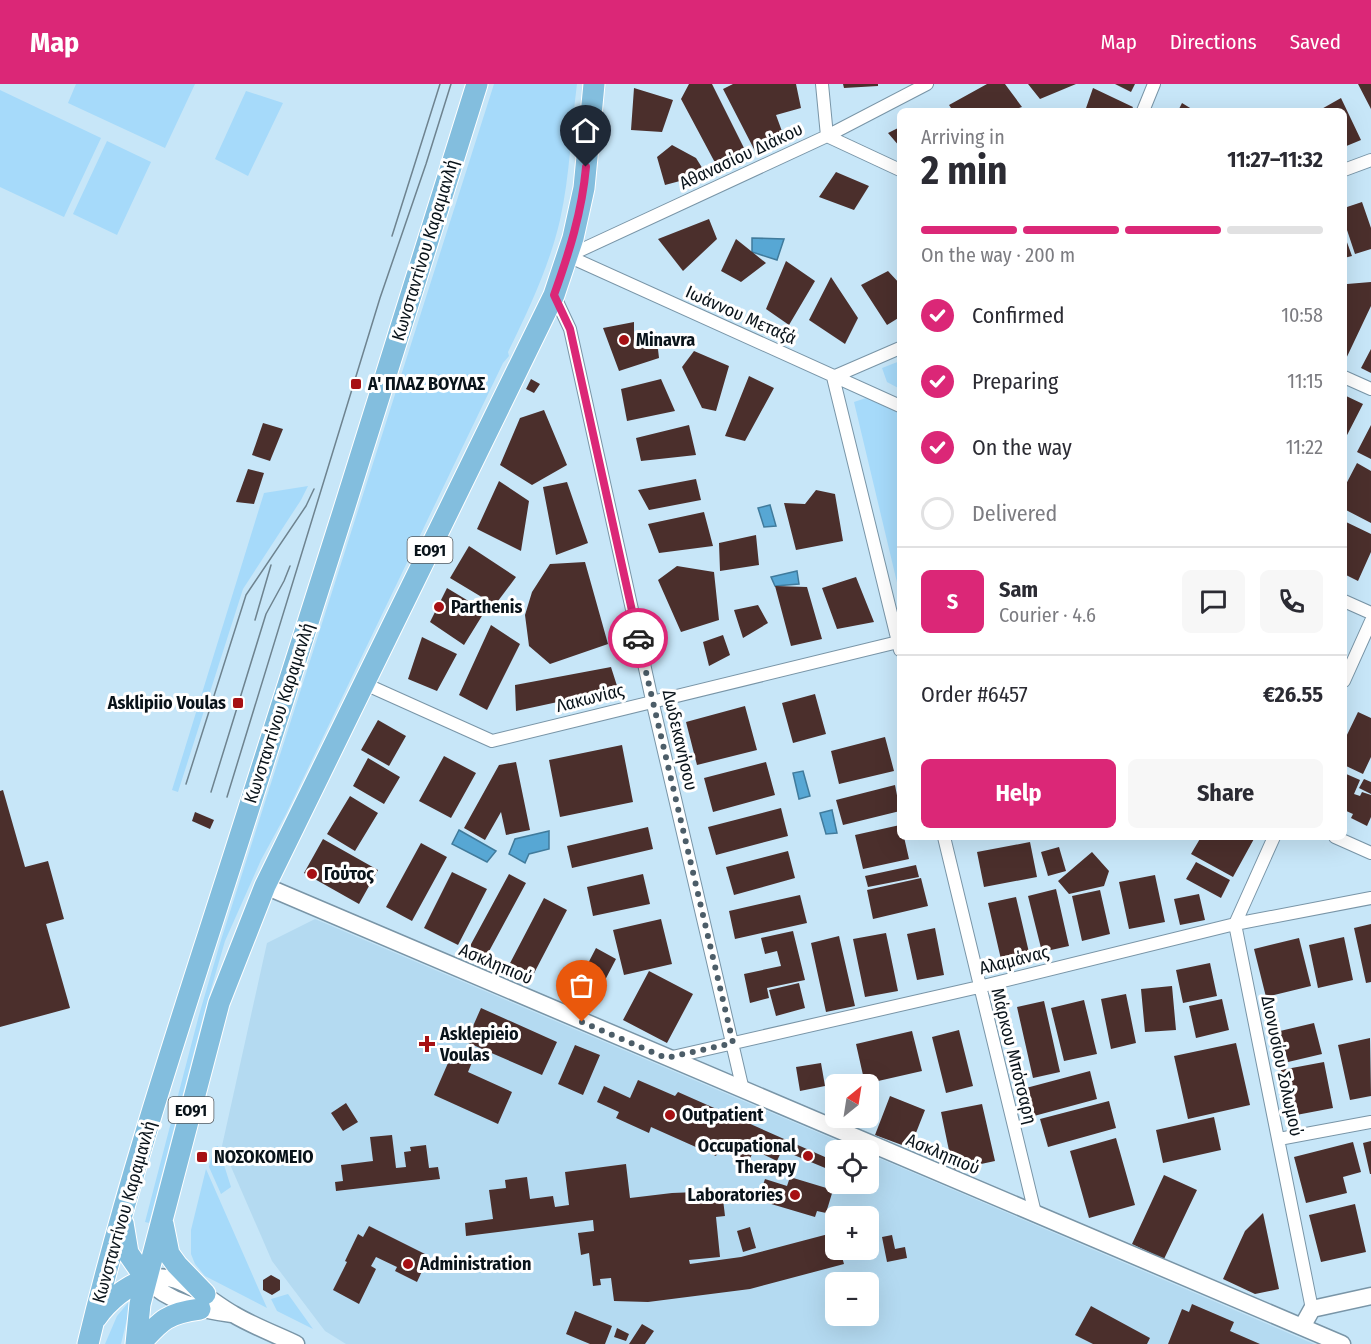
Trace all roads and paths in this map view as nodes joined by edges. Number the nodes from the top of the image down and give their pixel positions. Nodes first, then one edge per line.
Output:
1 (477, 84) edge
2 (594, 84) edge
3 (822, 84) edge
4 (927, 84) edge
5 (1155, 84) edge
6 (1144, 108) edge
7 (827, 136) junction
8 (1371, 160) edge
9 (897, 169) edge
10 (1347, 169) edge
11 (568, 256) junction
12 (554, 295) junction
13 (897, 349) edge
14 (834, 377) junction
15 (1347, 378) edge
16 (1371, 389) edge
17 (897, 405) edge
18 (1347, 603) edge
19 (1371, 613) edge
20 (1371, 621) edge
21 (897, 631) edge
22 (897, 644) edge
23 (1347, 674) edge
24 (365, 684) junction
25 (652, 700) junction
26 (945, 840) edge
27 (1273, 840) edge
28 (1342, 840) edge
29 (1371, 853) edge
30 (265, 886) junction
31 (1371, 898) edge
32 (1234, 924) junction
33 (979, 987) junction
34 (733, 1043) junction
35 (666, 1058) junction
36 (743, 1090) junction
37 (1371, 1122) edge
38 (1279, 1139) junction
39 (1035, 1213) junction
40 (122, 1214) junction
41 (162, 1217) junction
42 (146, 1279) junction
43 (1371, 1296) edge
44 (203, 1302) junction
45 (1312, 1309) junction
46 (93, 1322) junction
47 (1302, 1327) junction
48 (88, 1344) edge
49 (138, 1344) edge
50 (296, 1344) edge
51 (1342, 1344) edge

1 - 40 highway, Κωνσταντίνου Καραμανλή / ΕΟ91
2 - 11 highway, ΕΟ91
3 - 7 street
4 - 7 street, Αθανασίου Διάκου
5 - 6 street
7 - 9 street
7 - 11 street, Αθανασίου Διάκου
8 - 10 street
11 - 12 highway, ΕΟ91
11 - 14 street, Ιωάννου Μεταξά
12 - 24 highway, ΕΟ91
12 - 25 street, Δωδεκανήσου
13 - 14 street
14 - 17 street, Ιωάννου Μεταξά
14 - 21 street
15 - 16 street
18 - 19 street
20 - 23 street
22 - 25 street, Λακωνίας
24 - 25 street, Λακωνίας
24 - 30 highway, ΕΟ91
25 - 34 street, Δωδεκανήσου
26 - 33 street, Μάρκου Μπότσαρη
27 - 32 street
28 - 29 street
30 - 35 street, Ασκληπιού
30 - 41 highway, ΕΟ91
31 - 32 street, Αλαμάνας
32 - 33 street, Αλαμάνας
32 - 38 street, Διονυσίου Σολωμού
33 - 34 street, Αλαμάνας
33 - 39 street, Μάρκου Μπότσαρη
34 - 35 street, Αλαμάνας
34 - 36 street, Δωδεκανήσου
35 - 36 street, Ασκληπιού
36 - 39 street, Ασκληπιού
37 - 38 street
38 - 45 street, Διονυσίου Σολωμού
39 - 47 street, Ασκληπιού
40 - 42 highway
40 - 46 highway, Κωνσταντίνου Καραμανλή / ΕΟ91
41 - 42 highway, ΕΟ91
41 - 44 highway
42 - 44 street
42 - 46 highway
42 - 49 highway, ΕΟ91
43 - 45 street
44 - 49 highway
44 - 50 street
45 - 47 street
46 - 48 highway, Κωνσταντίνου Καραμανλή / ΕΟ91
47 - 51 street, Ασκληπιού

